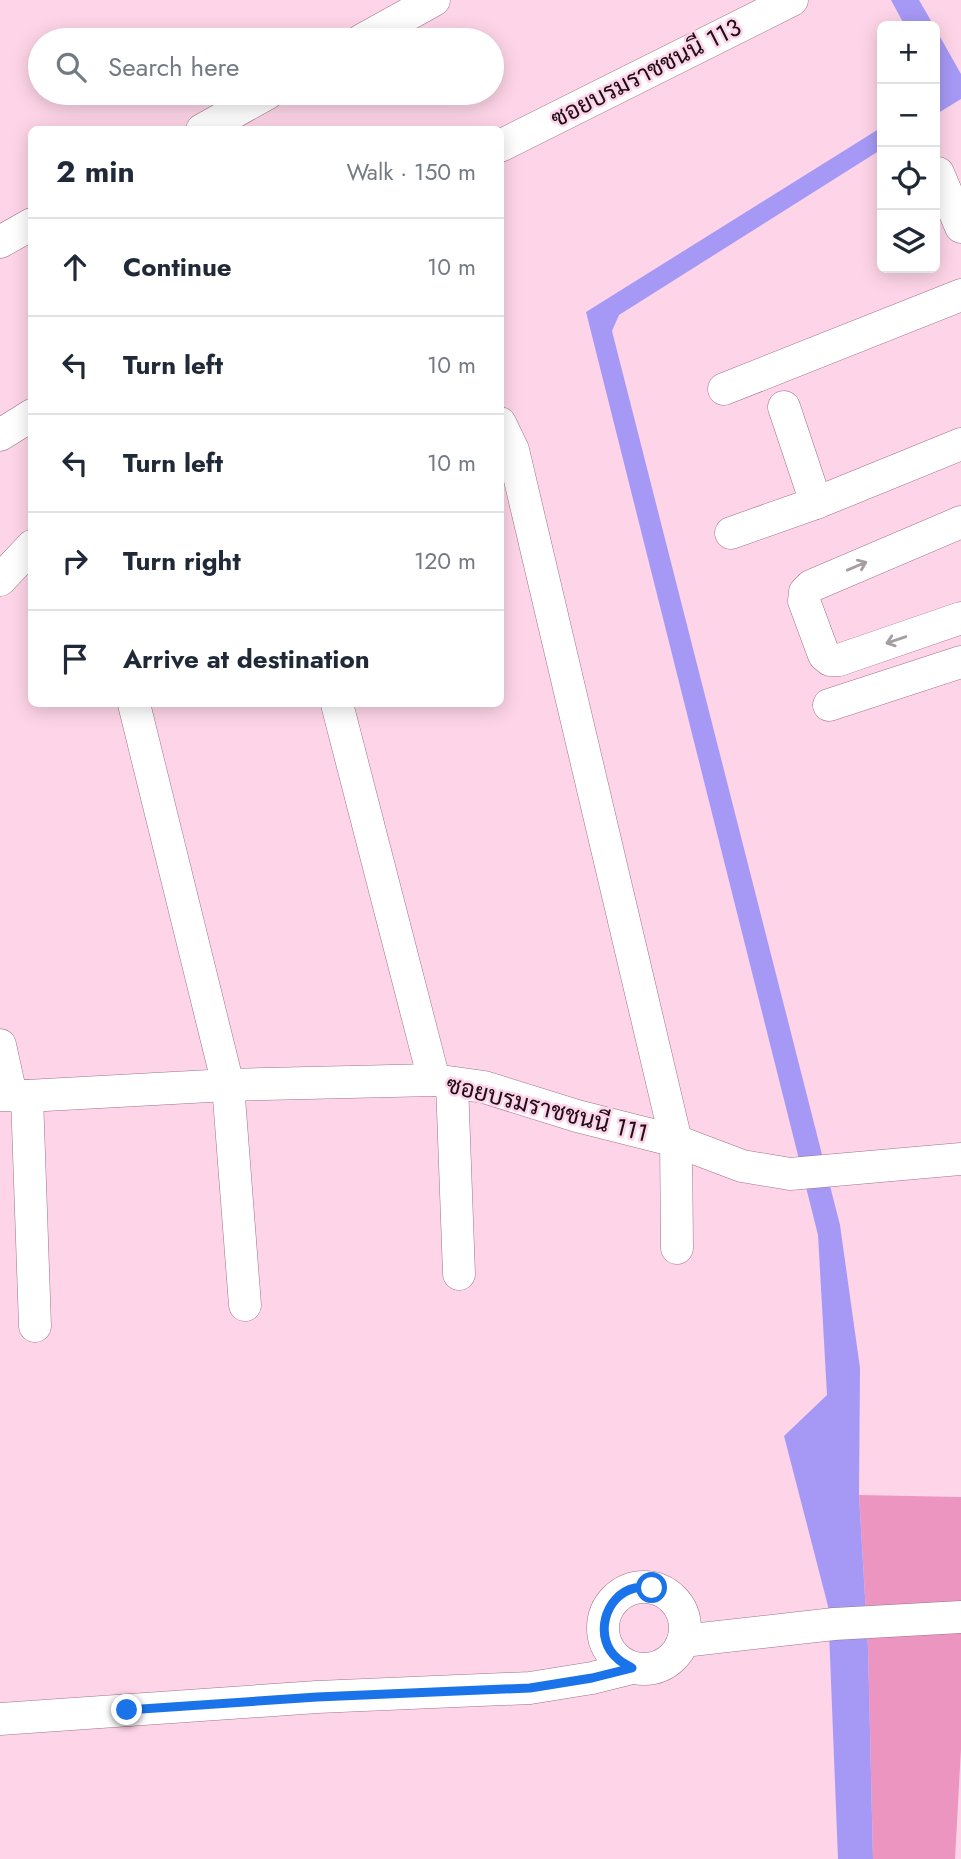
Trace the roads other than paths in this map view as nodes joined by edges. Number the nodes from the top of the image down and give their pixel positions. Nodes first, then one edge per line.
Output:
1 (434, 0) edge
2 (792, 0) edge
3 (384, 28) edge
4 (247, 105) edge
5 (209, 126) edge
6 (504, 144) edge
7 (940, 178) edge
8 (28, 227) edge
9 (961, 227) edge
10 (0, 242) edge
11 (961, 295) edge
12 (724, 389) dead end
13 (784, 407) dead end
14 (28, 418) edge
15 (504, 431) edge
16 (0, 435) edge
17 (961, 444) edge
18 (817, 503) junction
19 (961, 522) edge
20 (731, 533) dead end
21 (28, 550) edge
22 (0, 580) edge
23 (961, 618) edge
24 (961, 662) edge
25 (830, 705) dead end
26 (135, 707) edge
27 (338, 707) edge
28 (0, 1045) edge
29 (443, 1081) junction
30 (228, 1086) junction
31 (13, 1095) edge
32 (676, 1141) junction
33 (961, 1159) edge
34 (677, 1248) dead end
35 (459, 1274) dead end
36 (245, 1305) dead end
37 (35, 1326) dead end
38 (961, 1618) edge
39 (683, 1641) junction
40 (632, 1668) junction
41 (0, 1719) edge

1 - 3 street
2 - 6 street, ซอยบรมราชชนนี 113
4 - 5 street
7 - 9 street
8 - 10 street
11 - 12 street
13 - 18 street
14 - 16 street
15 - 32 street
17 - 18 street
18 - 20 street
23 -> 19 street
21 - 22 street
24 - 25 street
26 - 30 street
27 - 29 street
28 - 31 street
29 - 30 street, ซอยบรมราชชนนี 111
29 - 32 street, ซอยบรมราชชนนี 111
29 - 35 street
30 - 31 street, ซอยบรมราชชนนี 111
30 - 36 street
31 - 37 street
32 - 33 street, ซอยบรมราชชนนี 111
32 - 34 street
38 - 39 street
39 - 40 street
39 - 40 street
40 - 41 street

